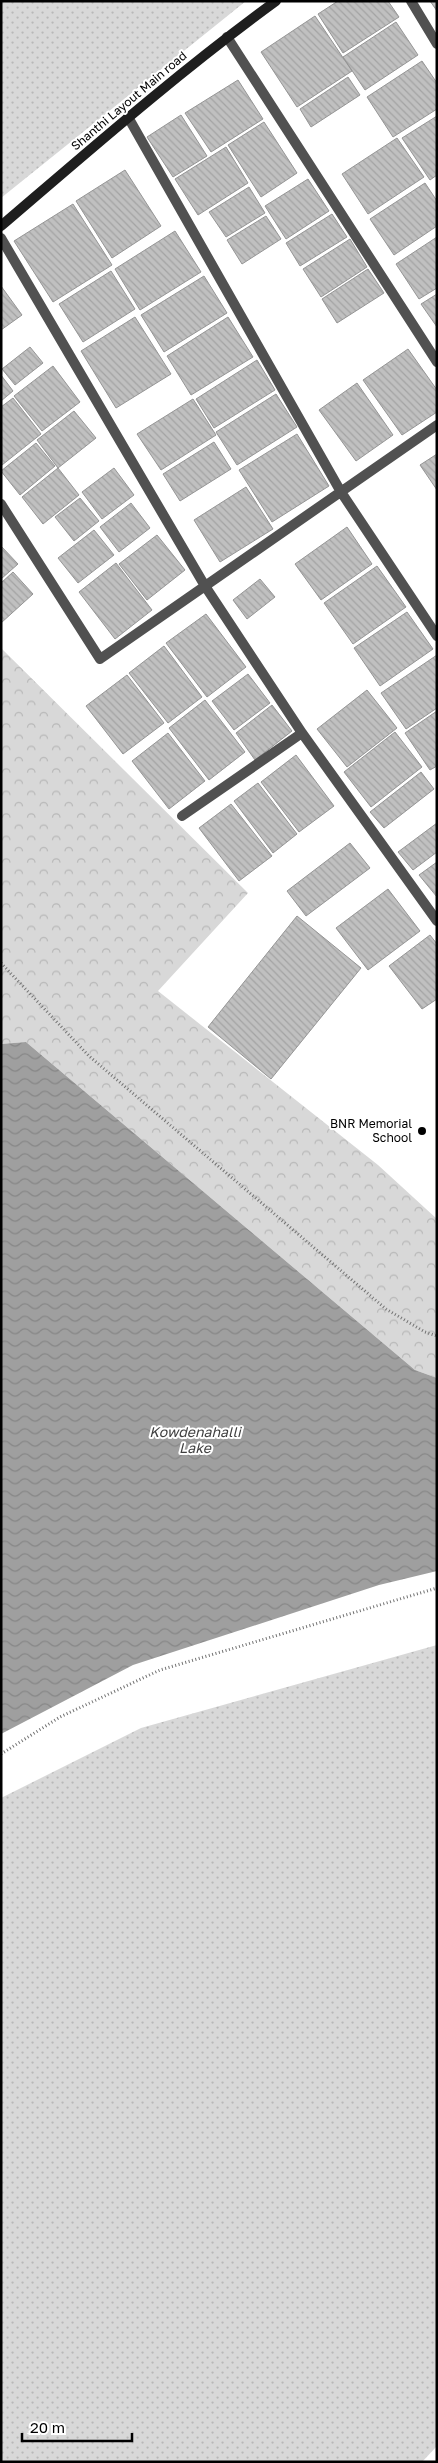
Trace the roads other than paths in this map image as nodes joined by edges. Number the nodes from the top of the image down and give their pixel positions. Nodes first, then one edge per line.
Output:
1 (276, 1) edge
2 (411, 1) edge
3 (227, 36) junction
4 (437, 44) edge
5 (128, 117) junction
6 (1, 226) edge
7 (1, 238) edge
8 (437, 362) edge
9 (437, 425) edge
10 (341, 492) junction
11 (1, 504) edge
12 (205, 586) junction
13 (437, 636) edge
14 (302, 733) junction
15 (182, 816) dead end
16 (437, 921) edge

1 - 3 street, Shanthi Layout Main road
2 - 4 street
3 - 5 street, Shanthi Layout Main road
3 - 8 street
5 - 6 street, Shanthi Layout Main road
5 - 10 street
7 - 12 street
9 - 10 street
10 - 12 street
10 - 13 street
11 - 12 street
12 - 14 street
14 - 15 street
14 - 16 street

